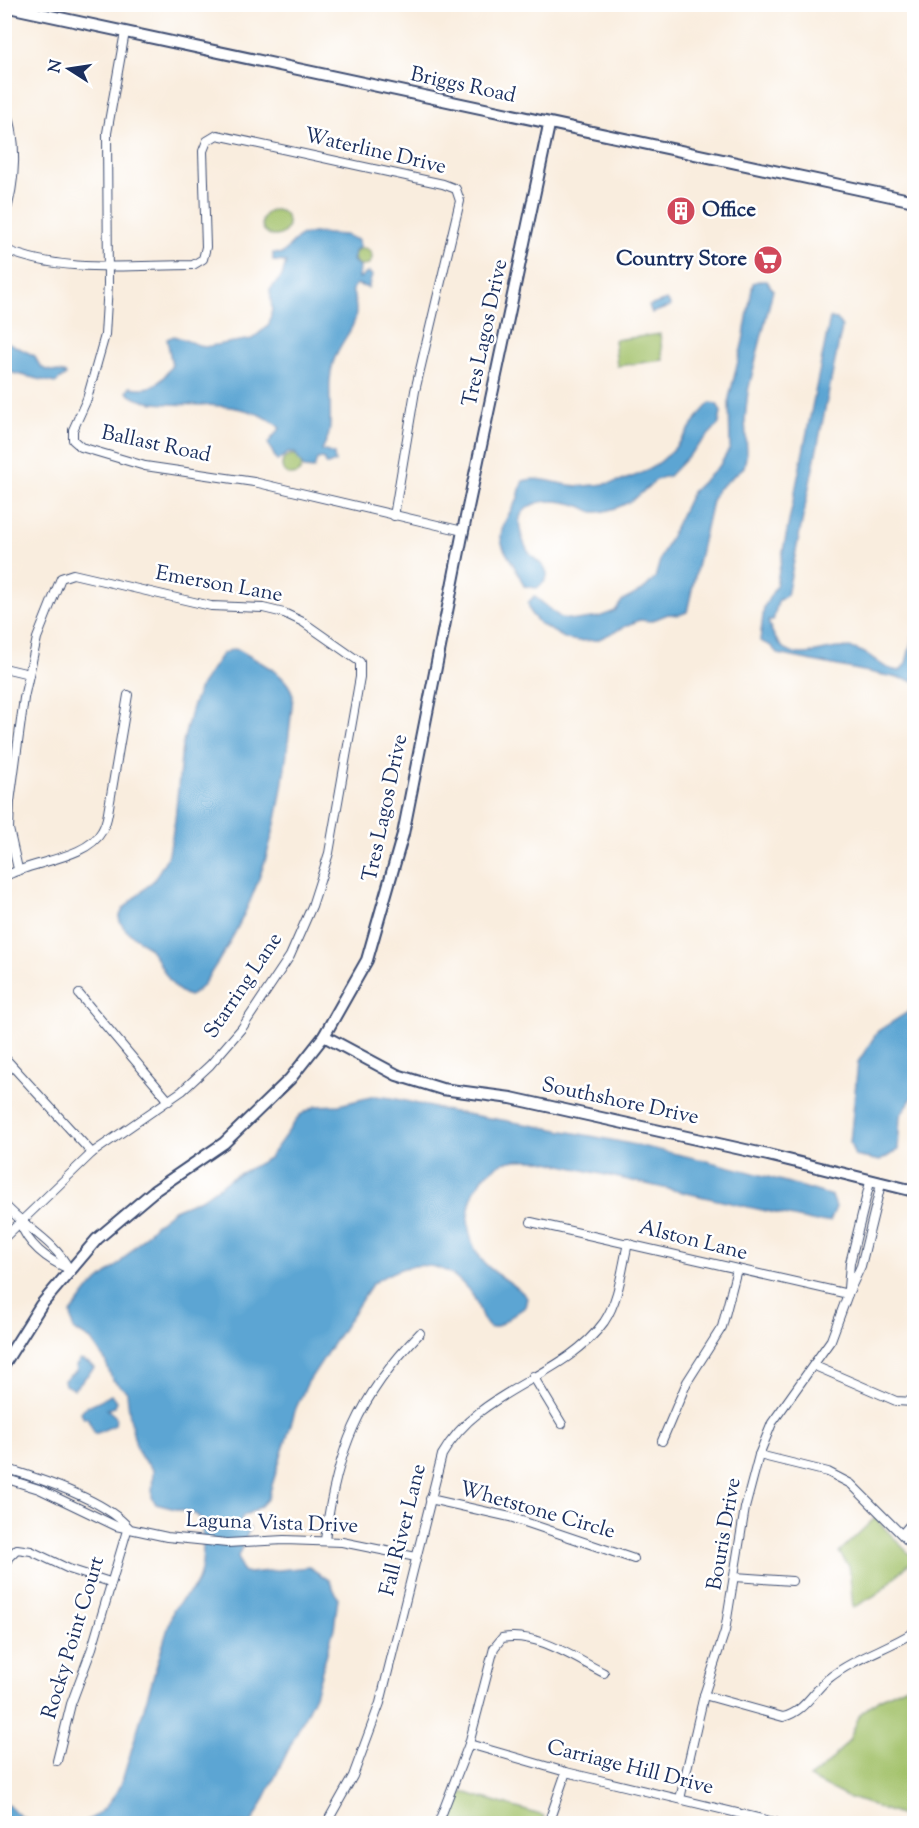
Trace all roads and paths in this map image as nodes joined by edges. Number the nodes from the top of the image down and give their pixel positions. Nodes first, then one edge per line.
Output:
1 (4, 6) edge
2 (125, 32) junction
3 (4, 102) edge
4 (549, 125) junction
5 (915, 201) edge
6 (4, 219) edge
7 (4, 249) edge
8 (108, 265) junction
9 (394, 516) junction
10 (463, 531) junction
11 (360, 662) joint
12 (4, 668) edge
13 (29, 674) junction
14 (128, 695) dead end
15 (18, 869) junction
16 (4, 877) edge
17 (79, 994) dead end
18 (324, 1036) junction
19 (4, 1057) edge
20 (169, 1101) junction
21 (92, 1153) junction
22 (875, 1183) junction
23 (915, 1191) edge
24 (4, 1204) edge
25 (20, 1222) junction
26 (531, 1222) dead end
27 (4, 1238) edge
28 (628, 1243) junction
29 (852, 1252) junction
30 (864, 1255) junction
31 (69, 1269) junction
32 (737, 1269) junction
33 (848, 1294) junction
34 (420, 1333) dead end
35 (4, 1364) edge
36 (815, 1365) junction
37 (533, 1376) junction
38 (915, 1402) edge
39 (562, 1424) dead end
40 (662, 1441) dead end
41 (759, 1455) junction
42 (4, 1468) edge
43 (4, 1478) edge
44 (430, 1499) junction
45 (915, 1520) edge
46 (128, 1527) junction
47 (902, 1534) junction
48 (325, 1540) junction
49 (914, 1544) edge
50 (416, 1557) junction
51 (634, 1559) dead end
52 (4, 1571) edge
53 (735, 1578) junction
54 (792, 1581) dead end
55 (110, 1582) junction
56 (915, 1632) edge
57 (604, 1673) dead end
58 (704, 1695) junction
59 (469, 1744) junction
60 (57, 1761) dead end
61 (566, 1772) junction
62 (680, 1799) junction
63 (326, 1824) edge
64 (438, 1824) edge
65 (548, 1824) edge
66 (783, 1824) edge

1 - 2 street, Briggs Road
2 - 4 street, Briggs Road
2 - 8 street, Ballast Road
3 - 6 street
4 - 5 street, Briggs Road
4 - 10 street, Tres Lagos Drive
7 - 8 street
8 - 9 street, Ballast Road
8 - 9 street, Waterline Drive
9 - 10 street, Ballast Road
10 - 18 street, Tres Lagos Drive
11 - 13 street, Emerson Lane
11 - 20 street, Starring Lane
12 - 13 street
13 - 15 street
14 - 15 street
15 - 16 street
17 - 20 street
18 - 22 street, Southshore Drive
18 - 31 street, Tres Lagos Drive
19 - 21 street
20 - 21 street, Starring Lane
21 - 25 street, Starring Lane
22 - 23 street, Southshore Drive
22 - 29 street, Bouris Drive
22 - 30 street, Bouris Drive
24 - 25 street
25 - 27 street, Starring Lane
25 - 31 street
26 - 28 street, Alston Lane
28 - 32 street, Alston Lane
28 - 37 street, Fall River Lane
29 - 30 street
29 - 33 street, Bouris Drive
30 - 33 street, Bouris Drive
31 - 35 street, Tres Lagos Drive
32 - 33 street, Alston Lane
32 - 40 street
33 - 36 street, Bouris Drive
34 - 48 street
36 - 38 street
36 - 41 street, Bouris Drive
37 - 39 street
37 - 44 street, Fall River Lane
41 - 47 street
41 - 53 street, Bouris Drive
42 - 46 street, Laguna Vista Drive
43 - 46 street, Laguna Vista Drive
44 - 50 street, Fall River Lane
44 - 51 street, Whetstone Circle
45 - 47 street
46 - 48 street, Laguna Vista Drive
46 - 55 street, Rocky Point Court
47 - 49 street
48 - 50 street, Laguna Vista Drive
50 - 63 street, Fall River Lane
52 - 55 street
53 - 54 street
53 - 58 street, Bouris Drive
55 - 60 street, Rocky Point Court
56 - 58 street
57 - 59 street
58 - 62 street, Bouris Drive
59 - 61 street, Carriage Hill Drive
59 - 64 street
61 - 62 street, Carriage Hill Drive
61 - 65 street
62 - 66 street, Carriage Hill Drive

